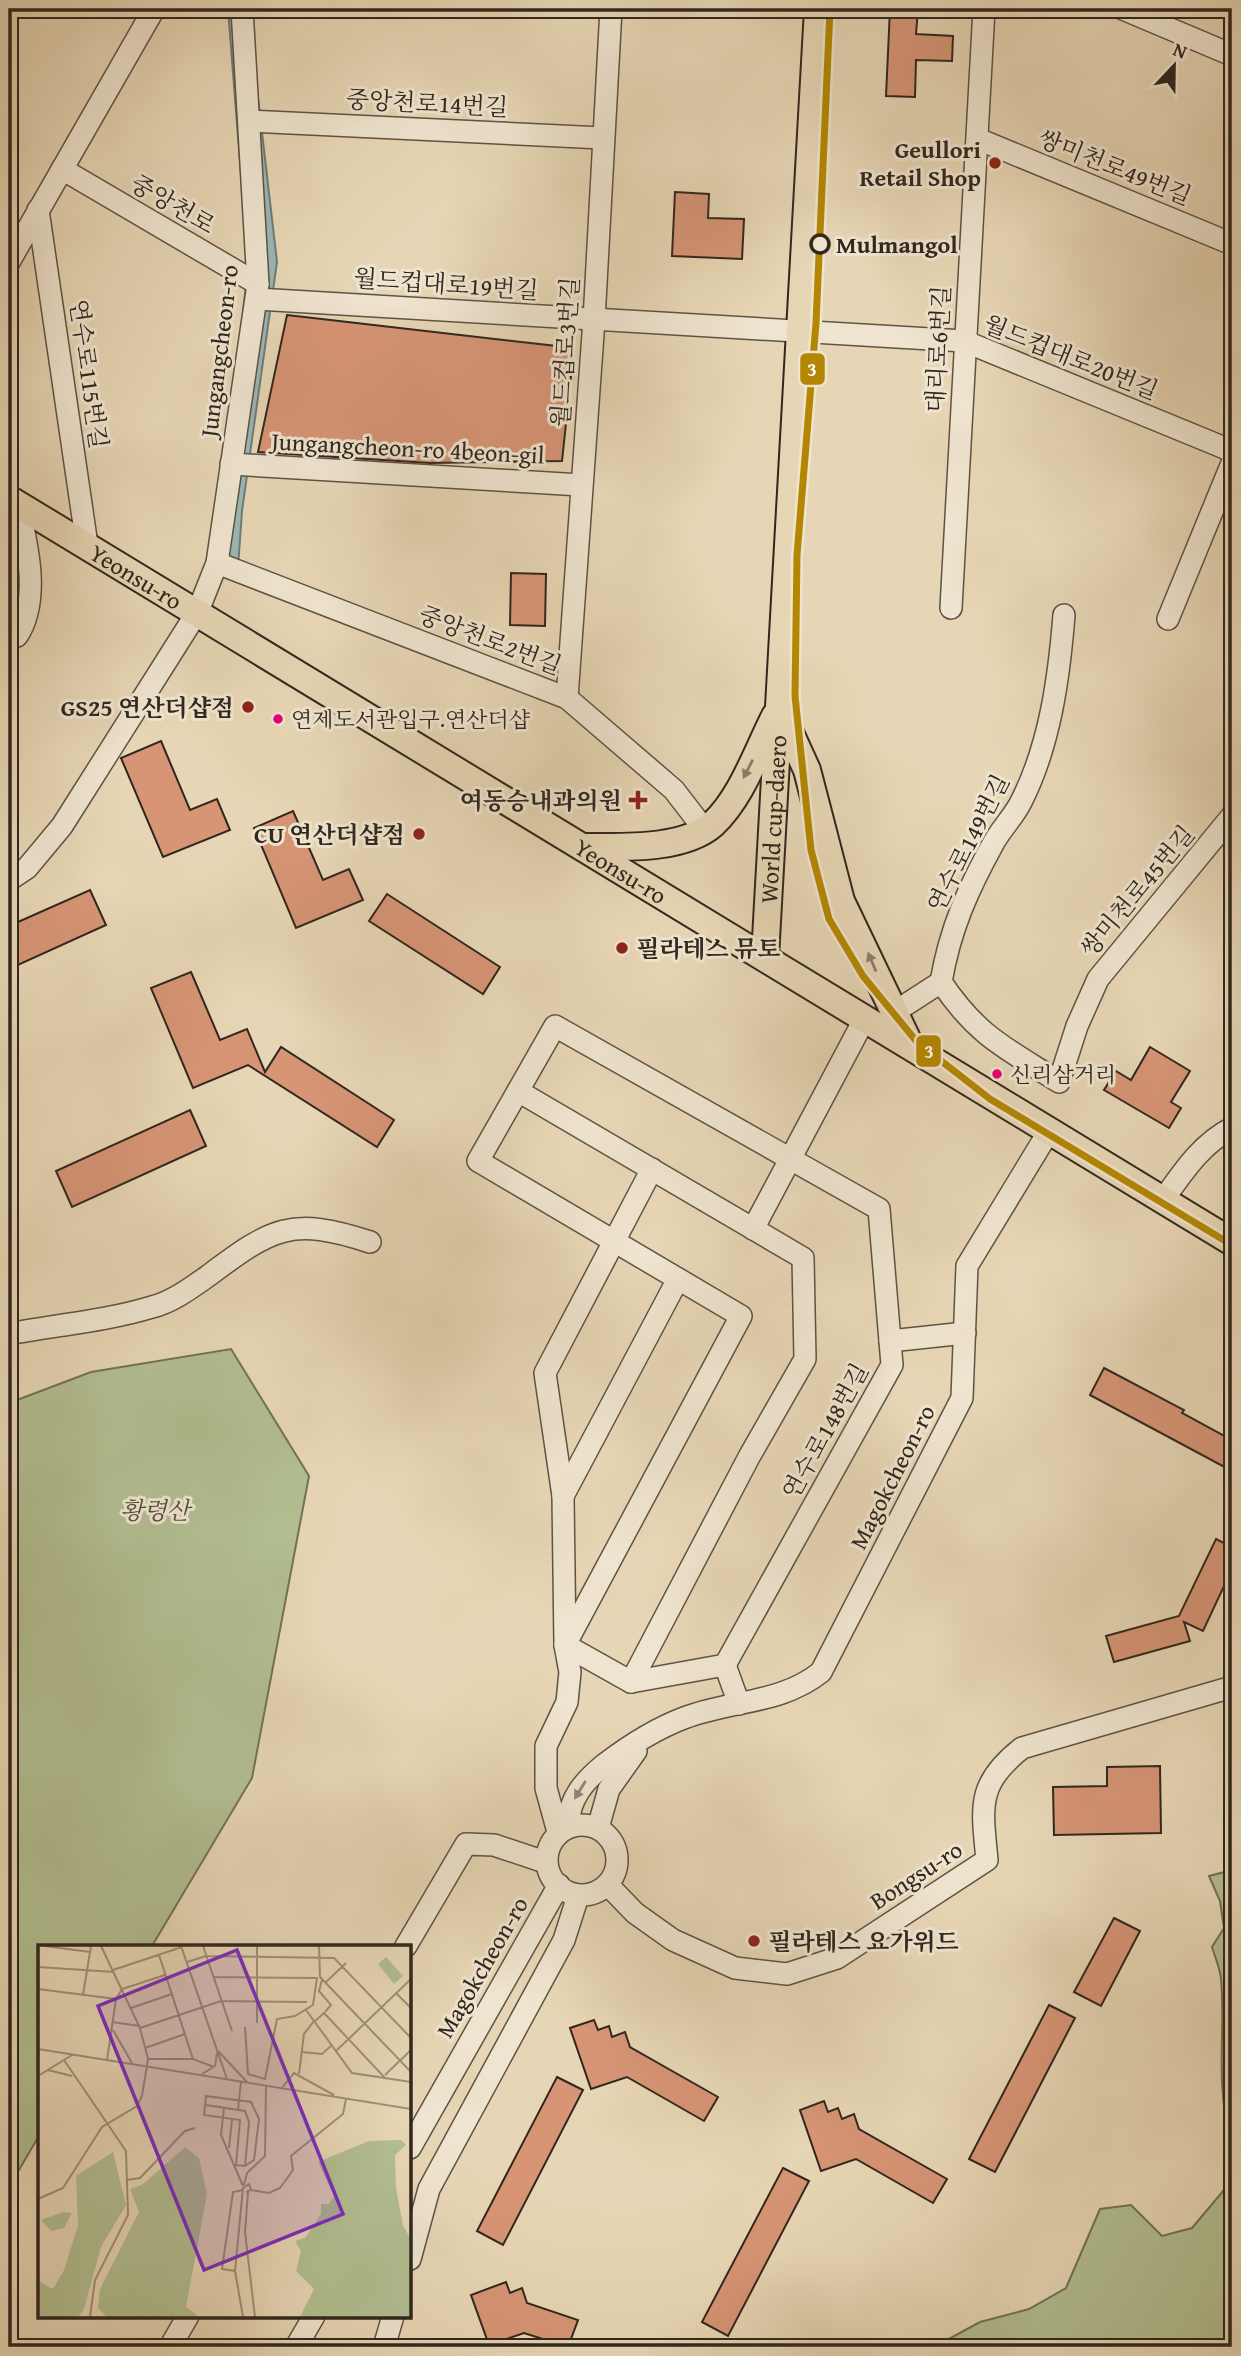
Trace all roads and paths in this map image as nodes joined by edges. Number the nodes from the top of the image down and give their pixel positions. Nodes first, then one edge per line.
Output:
1 (154, 9) edge
2 (242, 9) edge
3 (611, 9) edge
4 (818, 9) edge
5 (984, 9) edge
6 (1123, 9) edge
7 (1232, 55) edge
8 (249, 121) junction
9 (602, 138) junction
10 (978, 139) junction
11 (62, 169) junction
12 (38, 210) junction
13 (1232, 244) edge
14 (9, 262) edge
15 (258, 291) junction
16 (594, 320) junction
17 (800, 333) junction
18 (964, 341) junction
19 (1232, 451) edge
20 (1232, 463) edge
21 (231, 464) junction
22 (581, 485) junction
23 (13, 501) edge
24 (87, 545) junction
25 (217, 563) junction
26 (951, 608) dead end
27 (198, 611) junction
28 (1064, 615) dead end
29 (1168, 619) dead end
30 (17, 636) dead end
31 (567, 698) junction
32 (779, 708) junction
33 (1232, 816) edge
34 (704, 829) junction
35 (585, 847) junction
36 (9, 880) edge
37 (765, 957) junction
38 (941, 982) junction
39 (893, 1013) junction
40 (865, 1018) junction
41 (911, 1046) junction
42 (518, 1091) junction
43 (1232, 1128) edge
44 (1049, 1131) junction
45 (790, 1159) junction
46 (652, 1169) junction
47 (1163, 1200) junction
48 (753, 1228) junction
49 (614, 1241) junction
50 (370, 1242) dead end
51 (1232, 1242) edge
52 (678, 1279) junction
53 (965, 1333) junction
54 (9, 1334) edge
55 (890, 1340) junction
56 (564, 1496) junction
57 (565, 1645) junction
58 (725, 1665) junction
59 (631, 1682) junction
60 (1232, 1687) edge
61 (739, 1704) junction
62 (648, 1735) junction
63 (598, 1828) junction
64 (563, 1829) junction
65 (545, 1862) junction
66 (559, 1885) junction
67 (608, 1885) junction
68 (578, 1896) junction
69 (407, 1945) edge
70 (411, 2146) edge
71 (411, 2255) edge
72 (187, 2318) edge
73 (313, 2318) edge
74 (392, 2318) edge
75 (170, 2347) edge
76 (296, 2347) edge
77 (384, 2347) edge

1 - 11 street
2 - 8 street, Jungangcheon-ro
3 - 9 street, 월드컵로3번길
4 - 17 main road, World cup-daero
5 - 10 street, 대리로6번길
6 - 7 street
8 - 9 street, 중앙천로14번길
8 - 15 street, Jungangcheon-ro
9 - 16 street, 월드컵로3번길
10 - 13 street, 쌍미천로49번길
10 - 18 street, 대리로6번길
11 - 12 street
11 - 15 street, 중앙천로
12 - 14 street
12 - 24 street, 연수로115번길
15 - 16 street, 월드컵대로19번길
15 - 21 street, Jungangcheon-ro
16 - 17 street, 월드컵대로19번길
16 - 22 street, 월드컵로3번길
17 - 18 street, 월드컵대로20번길
17 - 32 main road, World cup-daero
18 - 19 street, 월드컵대로20번길
18 - 26 street, 대리로6번길
20 - 29 street
21 - 22 street, Jungangcheon-ro 4beon-gil
21 - 25 street, Jungangcheon-ro
22 - 31 street, 월드컵로3번길
23 - 24 main road, Yeonsu-ro
23 - 30 street
24 - 27 main road, Yeonsu-ro
25 - 27 street, Jungangcheon-ro
25 - 31 street, 중앙천로2번길
27 - 35 main road, Yeonsu-ro
27 - 36 street, Jungangcheon-ro
28 - 38 street, 연수로149번길
31 - 34 street, 중앙천로2번길
32 -> 34 main road
32 - 37 main road, World cup-daero
39 -> 32 main road
33 - 38 street, 쌍미천로45번길
34 - 35 main road
35 - 37 main road, Yeonsu-ro
37 - 40 main road, Yeonsu-ro
38 - 39 street
39 - 41 main road
40 - 41 main road, Yeonsu-ro
40 - 45 street
41 - 44 main road, Yeonsu-ro
42 - 45 street, 연수로148번길
42 - 46 street
42 - 49 street, 연수로148번길
43 - 47 street
44 - 47 main road, Yeonsu-ro
44 - 53 street, Magokcheon-ro
45 - 48 street
45 - 55 street, 연수로148번길
46 - 48 street
46 - 49 street
47 - 51 main road, Yeonsu-ro
48 - 59 street
49 - 52 street, 연수로148번길
49 - 56 street
50 - 54 street
52 - 56 street
52 - 57 street, 연수로148번길
53 - 55 street
53 - 61 street, Magokcheon-ro
55 - 58 street, 연수로148번길
56 - 57 street
57 - 59 street
57 - 64 street
58 - 59 street
58 - 61 street
60 - 67 street, Bongsu-ro
61 - 62 street, Magokcheon-ro
62 - 63 street, Magokcheon-ro
62 -> 64 street, Magokcheon-ro
63 - 64 street
63 - 67 street
64 - 65 street, Magokcheon-ro
65 - 66 street, Magokcheon-ro
65 - 69 street
66 - 68 street, Magokcheon-ro
66 - 70 street, Magokcheon-ro
67 - 68 street
68 - 71 street
72 - 75 street
73 - 76 street
74 - 77 street

